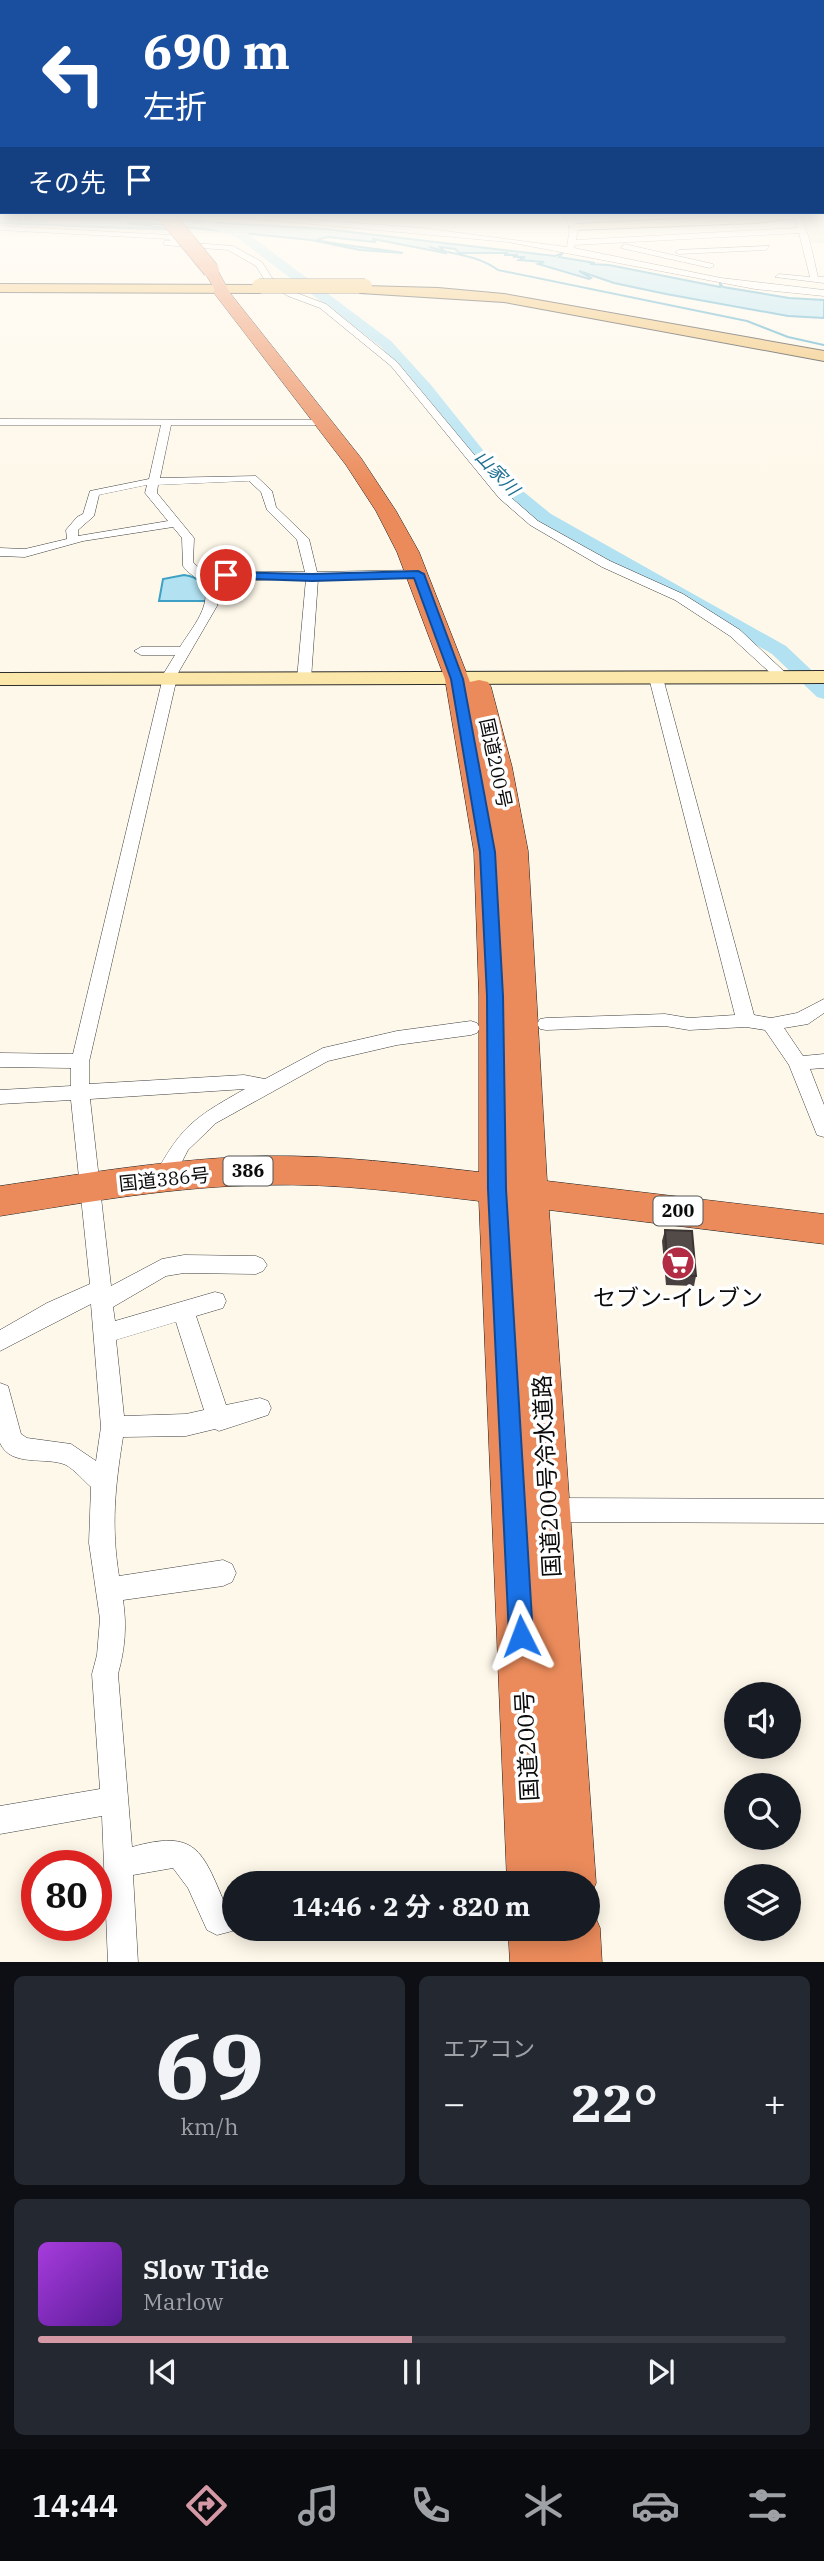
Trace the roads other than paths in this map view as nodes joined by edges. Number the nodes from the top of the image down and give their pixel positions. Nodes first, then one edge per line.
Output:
1 (232, 306) edge
2 (243, 306) edge
3 (322, 306) edge
4 (547, 306) edge
5 (824, 354) edge
6 (0, 422) edge
7 (167, 422) junction
8 (323, 422) junction
9 (152, 482) junction
10 (177, 523) junction
11 (73, 541) junction
12 (0, 552) edge
13 (418, 574) junction
14 (203, 578) junction
15 (312, 578) junction
16 (141, 651) dead end
17 (184, 651) junction
18 (783, 677) junction
19 (824, 677) edge
20 (656, 678) junction
21 (0, 679) edge
22 (170, 679) junction
23 (304, 679) junction
24 (467, 679) junction
25 (824, 1005) edge
26 (746, 1021) junction
27 (546, 1024) dead end
28 (771, 1024) junction
29 (471, 1028) dead end
30 (0, 1060) edge
31 (824, 1060) edge
32 (80, 1062) junction
33 (797, 1063) junction
34 (266, 1086) junction
35 (80, 1094) junction
36 (0, 1097) edge
37 (824, 1130) edge
38 (164, 1177) junction
39 (90, 1186) junction
40 (514, 1192) junction
41 (0, 1201) edge
42 (824, 1229) edge
43 (256, 1265) dead end
44 (100, 1297) junction
45 (215, 1300) dead end
46 (183, 1311) junction
47 (106, 1333) junction
48 (0, 1341) edge
49 (0, 1393) edge
50 (260, 1408) dead end
51 (219, 1419) junction
52 (113, 1427) junction
53 (103, 1482) junction
54 (549, 1510) junction
55 (824, 1511) edge
56 (223, 1573) dead end
57 (108, 1590) junction
58 (115, 1800) junction
59 (0, 1820) edge
60 (118, 1865) junction
61 (533, 1871) edge
62 (569, 1871) edge
63 (222, 1919) edge
64 (536, 1941) edge
65 (574, 1941) edge
66 (122, 1962) edge
67 (537, 1962) edge
68 (575, 1962) edge

1 - 8 highway, 国道200号
2 - 24 highway, 国道200号
3 - 18 street
4 - 5 main road, bridge
6 - 7 street
7 - 8 street
7 - 9 street
8 - 13 highway, 国道200号
9 - 10 street
9 - 11 street
9 - 15 street
10 - 11 street
10 - 14 street
11 - 12 street
13 - 15 street
13 - 24 highway, 国道200号
14 - 15 street
14 - 17 street
15 - 23 street
16 - 17 street
17 - 22 street
18 - 19 street
18 - 20 street
20 - 24 street
20 - 26 street
21 - 22 street
22 - 23 street
22 - 32 street
23 - 24 street
24 - 40 highway, 国道200号
25 - 28 street
26 - 27 street
26 - 28 street
28 - 33 street
29 - 34 street
30 - 32 street
31 - 33 street
32 - 35 street
33 - 37 street
34 - 35 street
34 - 38 street
35 - 36 street
35 - 39 street
38 - 39 highway, 国道386号 / 386
38 - 40 highway, 国道386号 / 386
39 - 41 highway, 国道386号 / 386
39 - 44 street
40 - 42 highway, 200
40 - 54 highway, 国道200号冷水道路
40 - 61 highway, 国道200号
43 - 44 street
44 - 47 street
44 - 48 street
45 - 46 street
46 - 47 street
46 - 51 street
47 - 52 street
49 - 53 street
50 - 51 street
51 - 52 street
52 - 53 street
53 - 57 street
54 - 55 street
54 - 62 highway, 国道200号冷水道路
56 - 57 street
57 - 58 street
58 - 59 street
58 - 60 street
60 - 63 street
60 - 66 street
64 - 67 highway
65 - 68 highway

